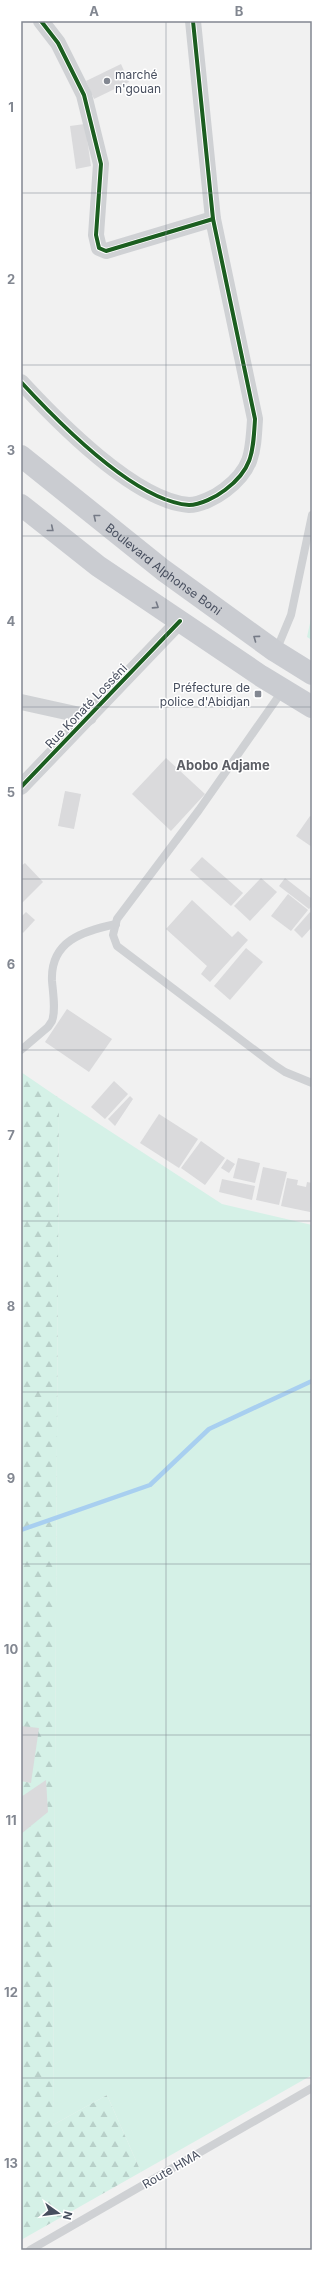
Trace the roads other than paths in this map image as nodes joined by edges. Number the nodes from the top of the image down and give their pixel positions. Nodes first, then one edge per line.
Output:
1 (41, 21) edge
2 (193, 21) edge
3 (213, 219) junction
4 (21, 382) edge
5 (21, 456) edge
6 (21, 504) edge
7 (312, 515) edge
8 (180, 621) junction
9 (275, 651) junction
10 (312, 674) edge
11 (284, 690) junction
12 (21, 702) edge
13 (312, 707) edge
14 (89, 717) junction
15 (21, 787) edge
16 (116, 924) junction
17 (21, 1050) edge
18 (312, 1083) edge
19 (312, 2088) edge
20 (30, 2250) edge

1 - 3 street
2 - 3 street
3 - 4 street
9 -> 5 main road, Boulevard Alphonse Boni
6 -> 8 main road
7 - 9 lane
8 - 11 main road
8 - 14 street, Rue Konaté Losséni
9 - 10 main road, Boulevard Alphonse Boni
11 - 13 main road
11 - 16 lane
12 - 14 street
14 - 15 street, Rue Konaté Losséni
16 - 17 lane
16 - 18 lane
19 - 20 lane, Route HMA

